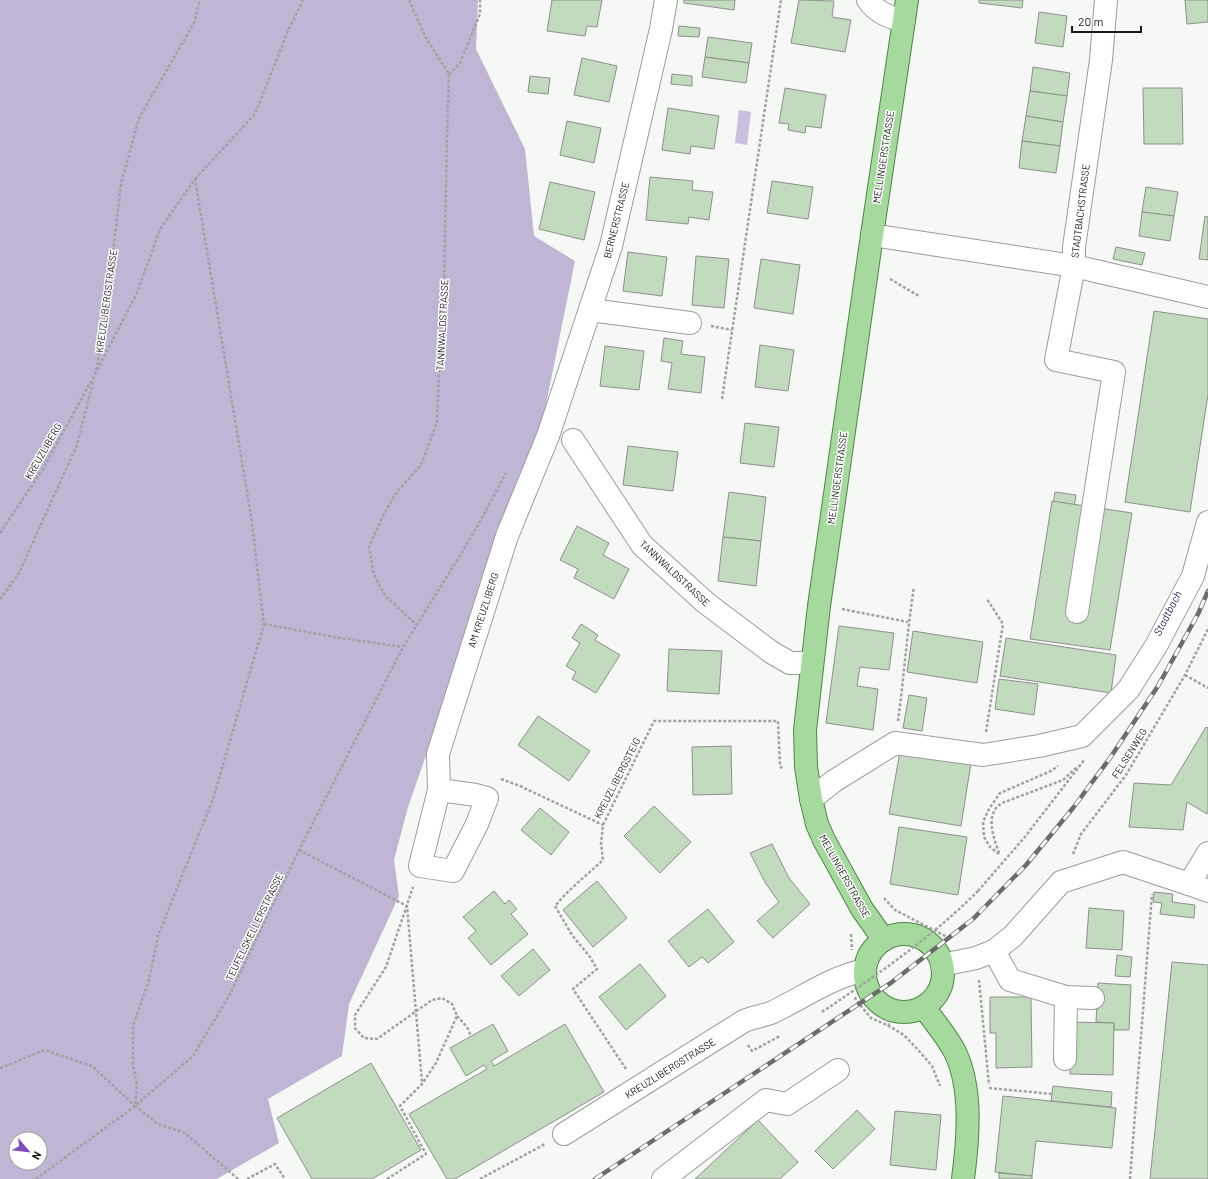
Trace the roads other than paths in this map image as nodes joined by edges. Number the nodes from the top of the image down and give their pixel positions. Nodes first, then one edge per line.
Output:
1 (666, 0) edge
2 (868, 0) edge
3 (907, 0) edge
4 (1106, 0) edge
5 (904, 21) junction
6 (872, 235) junction
7 (1074, 266) junction
8 (1208, 297) edge
9 (590, 310) junction
10 (690, 323) dead end
11 (548, 436) joint
12 (573, 440) dead end
13 (1208, 522) edge
14 (1077, 612) dead end
15 (812, 663) junction
16 (439, 790) junction
17 (811, 799) junction
18 (1208, 854) edge
19 (1198, 887) edge
20 (884, 940) junction
21 (994, 951) junction
22 (942, 965) junction
23 (865, 970) junction
24 (1066, 997) junction
25 (1093, 998) dead end
26 (924, 1007) junction
27 (1064, 1059) dead end
28 (838, 1070) dead end
29 (564, 1134) road end
30 (663, 1179) edge
31 (963, 1179) edge

1 - 9 street, BERNERSTRASSE
2 - 5 street
3 - 5 main road, MELLINGERSTRASSE
4 - 7 street, STADTBACHSTRASSE
5 - 6 main road, MELLINGERSTRASSE
6 - 7 street, STADTBACHSTRASSE
6 - 15 main road, MELLINGERSTRASSE
7 - 8 street
7 - 14 street
9 - 10 street
9 - 11 street, BERNERSTRASSE
11 - 16 street, AM KREUZLIBERG
12 - 15 street, TANNWALDSTRASSE
13 - 17 street
15 - 17 main road, MELLINGERSTRASSE
16 - 16 street, AM KREUZLIBERG
17 - 20 main road, MELLINGERSTRASSE
18 - 19 street
19 - 21 street
20 - 22 main road
20 - 23 main road
21 - 22 street
21 - 24 street
22 - 26 main road
23 - 26 main road
23 - 29 street, KREUZLIBERGSTRASSE
24 - 25 street
24 - 27 street
26 - 31 main road
28 - 30 street

